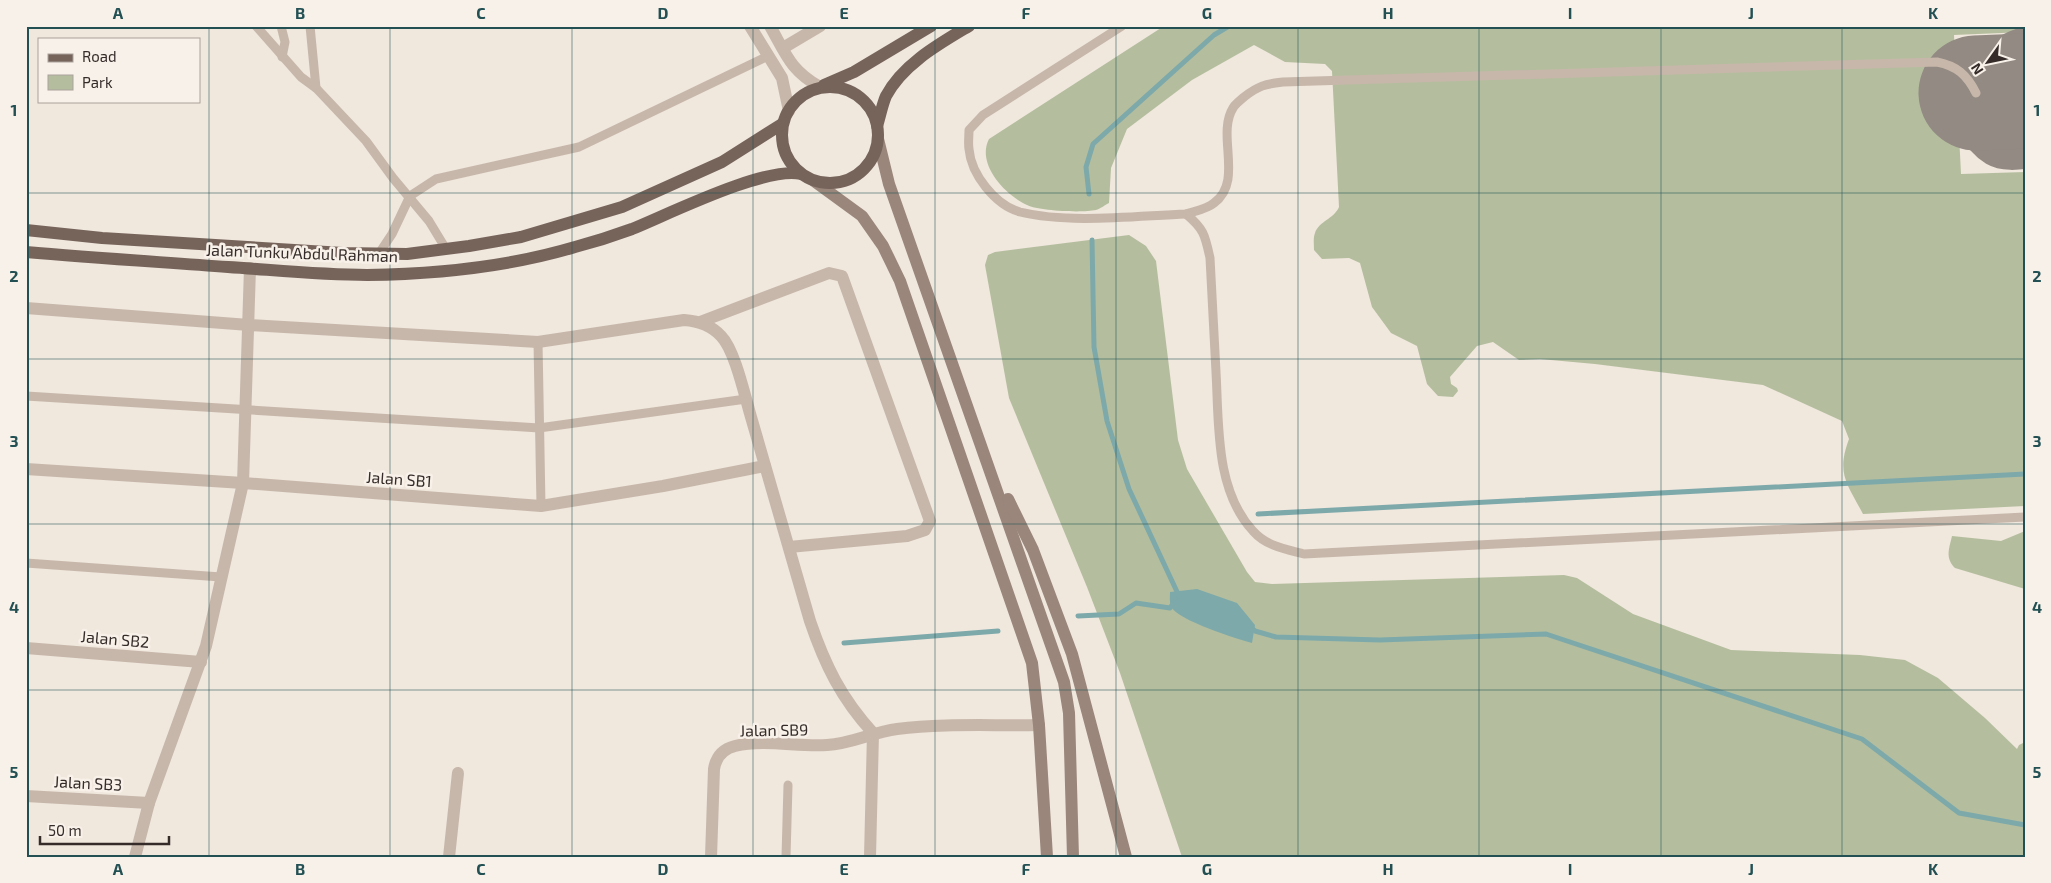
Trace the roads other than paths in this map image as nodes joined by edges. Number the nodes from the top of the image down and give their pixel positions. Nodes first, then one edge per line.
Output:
1 (256, 26) edge
2 (281, 26) edge
3 (310, 26) edge
4 (750, 26) edge
5 (770, 26) edge
6 (820, 26) edge
7 (931, 26) edge
8 (969, 26) edge
9 (1122, 26) edge
10 (783, 48) junction
11 (768, 56) junction
12 (282, 57) junction
13 (820, 87) junction
14 (316, 88) junction
15 (1976, 93) dead end
16 (789, 111) junction
17 (782, 124) junction
18 (877, 133) junction
19 (801, 174) junction
20 (814, 181) junction
21 (410, 196) junction
22 (1186, 214) junction
23 (26, 230) edge
24 (446, 249) junction
25 (26, 252) edge
26 (380, 252) junction
27 (250, 268) junction
28 (26, 308) edge
29 (700, 322) junction
30 (249, 324) junction
31 (538, 342) junction
32 (26, 396) edge
33 (746, 399) junction
34 (246, 411) junction
35 (539, 428) junction
36 (983, 447) junction
37 (765, 466) junction
38 (26, 469) edge
39 (243, 483) junction
40 (541, 506) junction
41 (2025, 517) edge
42 (789, 548) junction
43 (26, 563) edge
44 (221, 577) junction
45 (26, 648) edge
46 (201, 662) junction
47 (1038, 725) junction
48 (872, 733) junction
49 (458, 773) dead end
50 (788, 785) dead end
51 (26, 796) edge
52 (149, 803) junction
53 (135, 857) edge
54 (449, 857) edge
55 (711, 857) edge
56 (786, 857) edge
57 (870, 857) edge
58 (1047, 857) edge
59 (1073, 857) edge
60 (1126, 857) edge

1 - 12 lane
2 - 12 lane
3 - 14 lane
4 - 11 street
5 - 10 street
6 - 10 street
7 - 13 main road
8 - 18 main road
9 - 22 lane
10 - 13 street
11 - 16 street
11 - 21 lane
12 - 14 lane
13 - 16 main road
13 - 18 main road
14 - 21 lane
15 - 22 lane
16 - 17 main road
17 - 19 main road
17 - 24 main road, Jalan Tunku Abdul Rahman
18 - 20 main road
18 - 36 main road
19 - 20 main road
19 - 27 main road, Jalan Tunku Abdul Rahman
20 - 47 main road
21 - 24 lane
21 - 26 lane
22 - 41 lane
23 - 26 main road, Jalan Tunku Abdul Rahman
24 - 26 main road, Jalan Tunku Abdul Rahman
25 - 27 main road, Jalan Tunku Abdul Rahman
27 - 30 street
28 - 30 street
29 - 31 street
29 - 33 street
29 - 42 street
30 - 31 street
30 - 34 street
31 - 35 lane
32 - 34 lane
33 - 35 lane
33 - 37 street
34 - 35 lane
34 - 39 street
35 - 40 lane
36 - 59 main road
36 - 60 main road
37 - 40 street, Jalan SB1
37 - 42 street
38 - 39 street, Jalan SB1
39 - 40 street, Jalan SB1
39 - 44 street
42 - 48 street
43 - 44 lane
44 - 46 street
45 - 46 street, Jalan SB2
46 - 52 street
47 - 48 street, Jalan SB9
47 - 58 main road
48 - 55 street, Jalan SB9
48 - 57 street
49 - 54 street
50 - 56 lane
51 - 52 street, Jalan SB3
52 - 53 street

